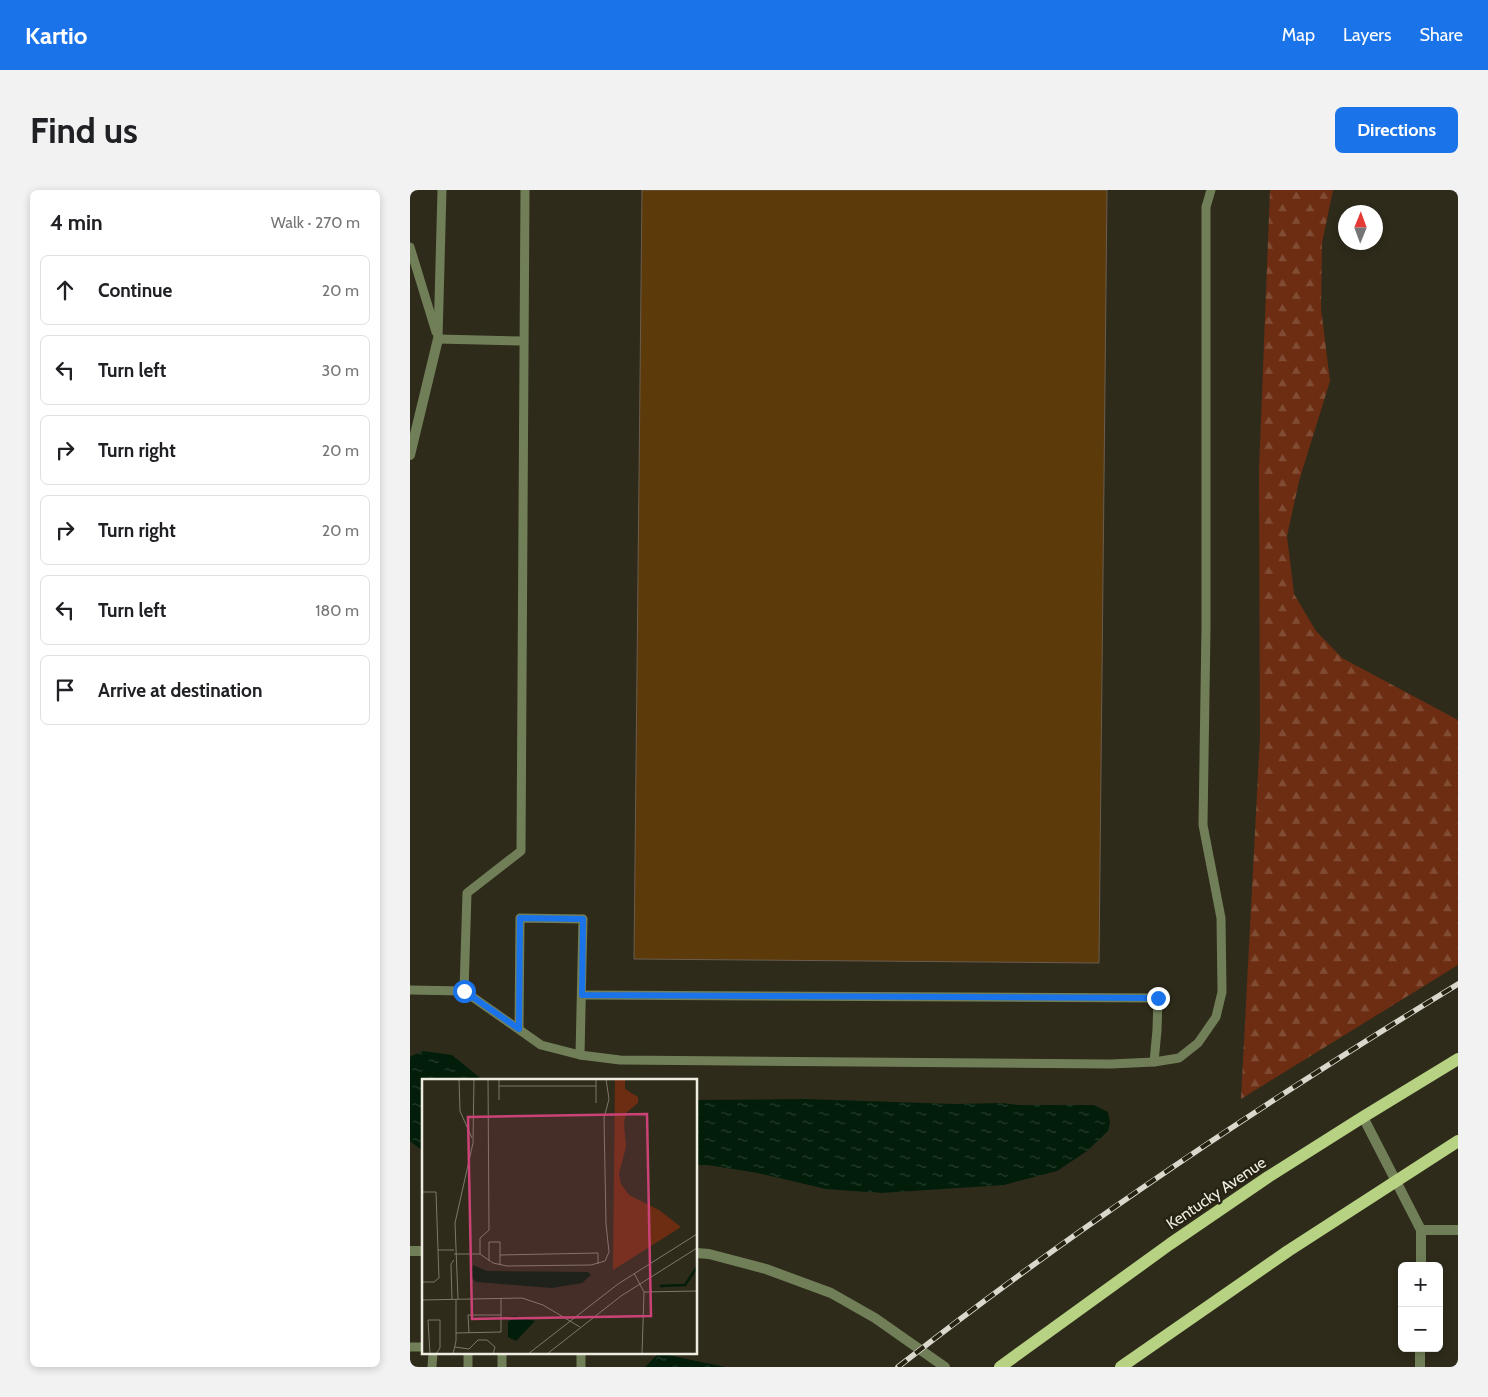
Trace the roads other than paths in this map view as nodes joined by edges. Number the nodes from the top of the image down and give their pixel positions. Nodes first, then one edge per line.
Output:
1 (442, 190) edge
2 (525, 190) edge
3 (1212, 190) edge
4 (410, 247) edge
5 (438, 339) junction
6 (523, 340) junction
7 (410, 455) edge
8 (410, 990) edge
9 (464, 991) junction
10 (582, 995) junction
11 (519, 1029) junction
12 (580, 1056) junction
13 (1458, 1058) edge
14 (1154, 1062) junction
15 (1362, 1117) junction
16 (1458, 1141) edge
17 (1396, 1181) junction
18 (1421, 1230) junction
19 (1458, 1230) edge
20 (698, 1252) edge
21 (1420, 1262) edge
22 (1420, 1352) edge
23 (502, 1354) edge
24 (581, 1354) edge
25 (502, 1367) edge
26 (581, 1367) edge
27 (945, 1367) edge
28 (1000, 1367) edge
29 (1121, 1367) edge
30 (1420, 1367) edge

1 - 5 lane
2 - 6 lane
3 - 14 lane
4 - 5 lane
5 - 6 lane
5 - 7 street
6 - 9 lane
8 - 9 lane
9 - 11 lane
10 - 11 lane
10 - 12 lane
10 - 14 lane
11 - 12 lane
12 - 14 lane
13 - 15 main road, Kentucky Avenue
15 - 17 street
15 - 28 main road, Kentucky Avenue
16 - 17 main road
17 - 18 street
17 - 29 main road
18 - 19 street
18 - 21 street
20 - 27 street
22 - 30 street
23 - 25 lane
24 - 26 lane

